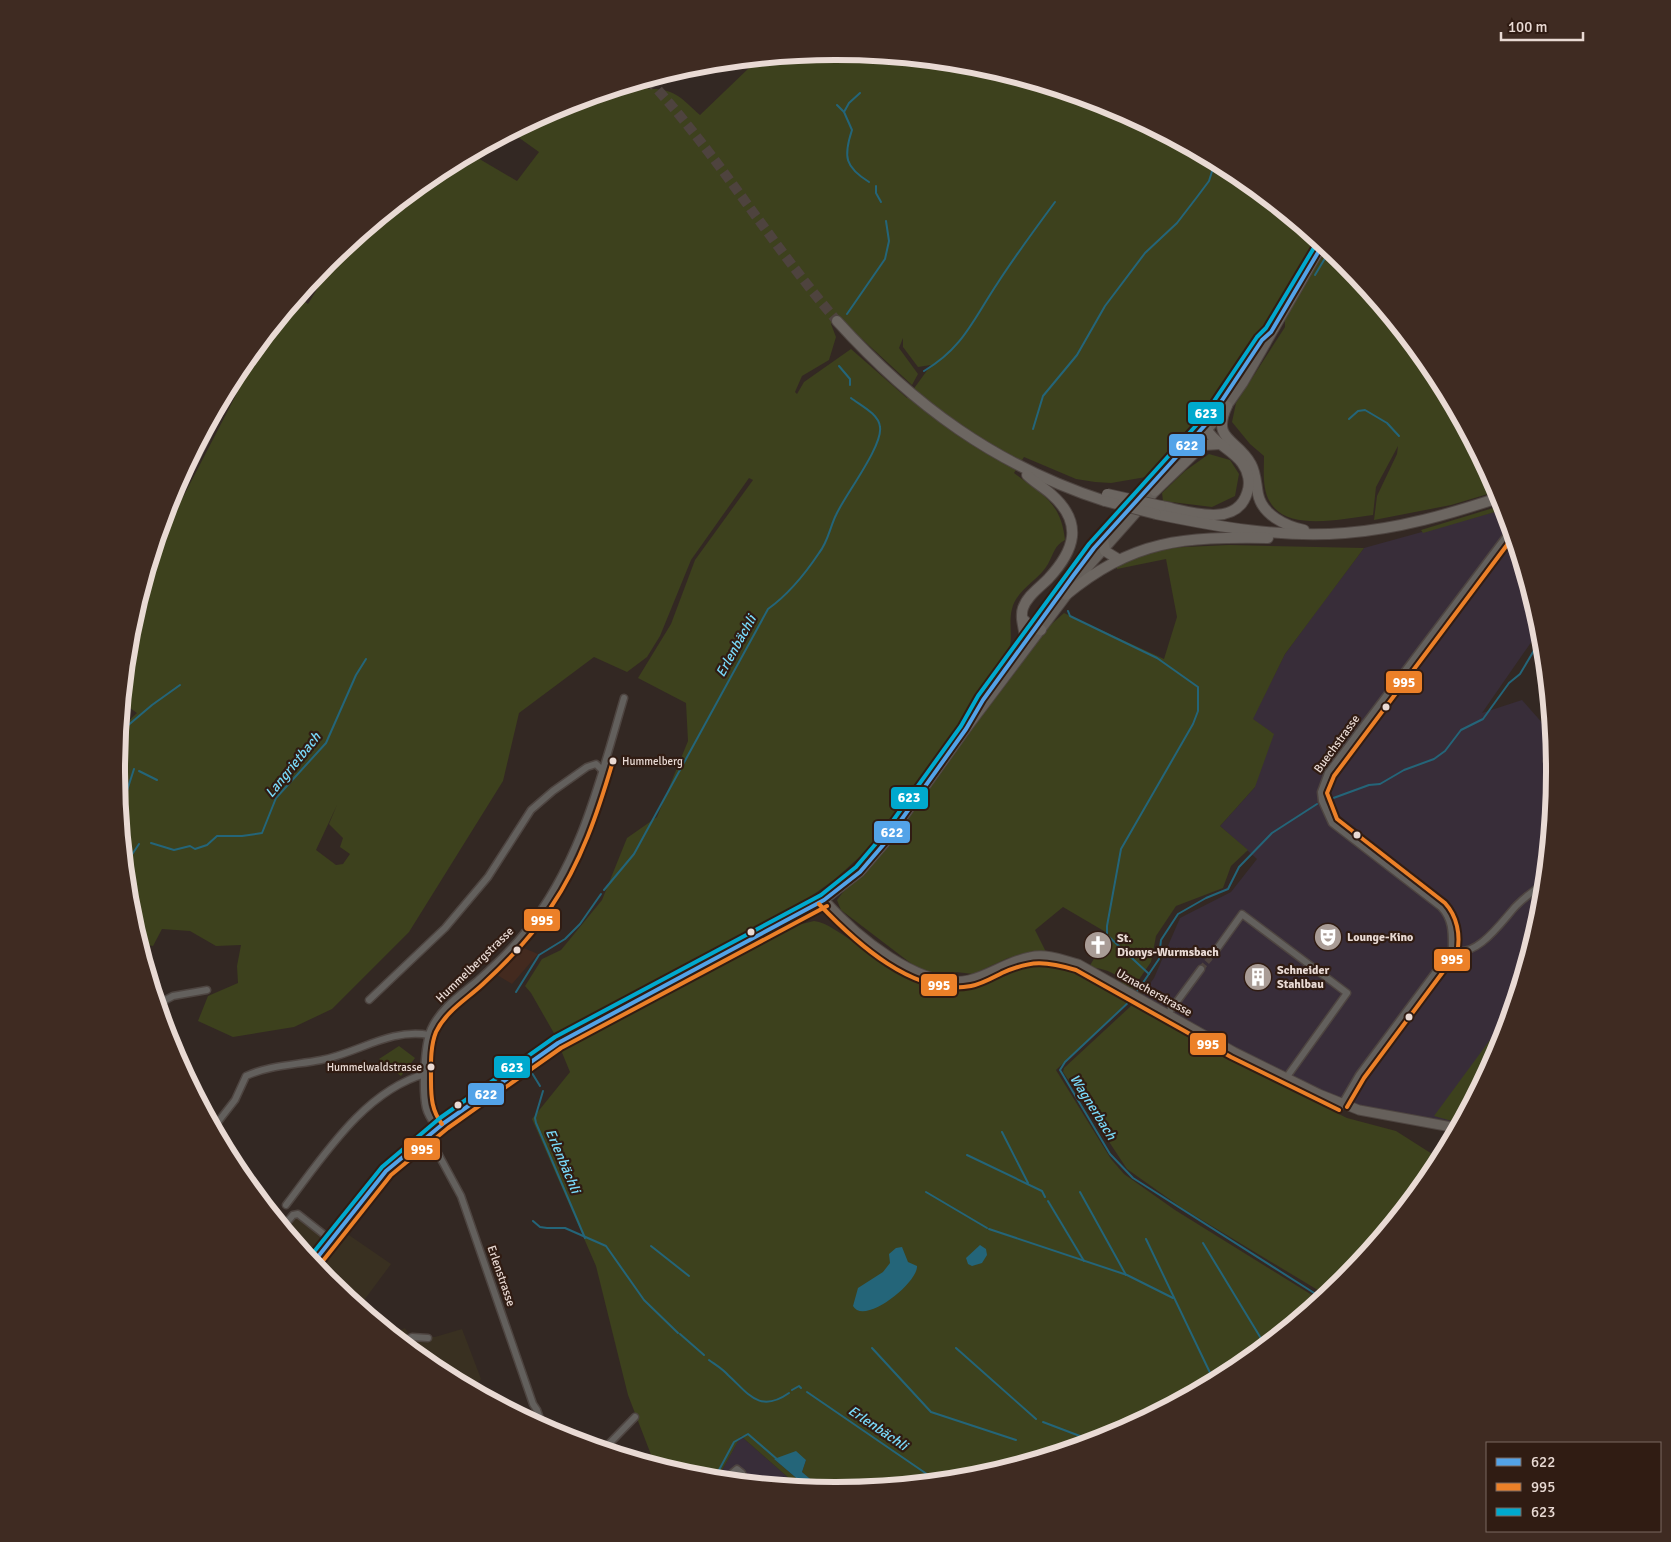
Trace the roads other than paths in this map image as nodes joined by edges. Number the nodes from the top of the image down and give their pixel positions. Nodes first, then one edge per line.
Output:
1 (1319, 250) edge
2 (837, 321) tunnel mouth
3 (1271, 332) junction
4 (1227, 406) junction
5 (1206, 428) junction
6 (1226, 443) junction
7 (1018, 466) junction
8 (1156, 490) junction
9 (1492, 499) edge
10 (1158, 510) junction
11 (1311, 534) junction
12 (1331, 534) junction
13 (1507, 536) edge
14 (1104, 543) junction
15 (1118, 559) junction
16 (1066, 595) junction
17 (1022, 617) junction
18 (1038, 630) junction
19 (1025, 642) junction
20 (624, 698) dead end
21 (966, 729) junction
22 (602, 770) junction
23 (1536, 890) edge
24 (824, 900) junction
25 (1452, 950) junction
26 (1214, 953) tunnel mouth
27 (1201, 969) tunnel mouth
28 (207, 990) dead end
29 (369, 1000) dead end
30 (163, 1001) edge
31 (1167, 1015) junction
32 (428, 1035) junction
33 (425, 1074) junction
34 (1286, 1078) junction
35 (1342, 1104) junction
36 (218, 1122) edge
37 (1451, 1127) edge
38 (437, 1128) junction
39 (428, 1134) junction
40 (286, 1205) dead end
41 (287, 1223) edge
42 (331, 1240) junction
43 (317, 1257) edge
44 (428, 1338) dead end
45 (408, 1339) edge
46 (635, 1417) dead end
47 (540, 1418) edge
48 (608, 1444) edge
49 (730, 1474) edge
50 (743, 1476) edge

1 - 3 main road
2 - 7 highway
3 - 4 main road
3 - 5 main road
4 - 5 main road
4 - 6 highway
5 - 6 highway
5 - 8 main road
5 - 14 main road
6 - 8 highway
6 - 10 highway
6 - 12 highway
7 - 10 highway, bridge
7 - 17 highway
8 - 14 main road
9 - 12 highway
10 - 11 highway
11 - 12 highway
11 - 15 highway
13 - 25 street, Buechstrasse
14 - 15 highway
14 - 16 main road
14 - 18 main road
15 - 16 highway
16 - 18 main road
17 - 18 highway
17 - 19 highway
18 - 19 main road
18 - 21 main road
19 - 21 main road
20 - 22 street, Hummelbergstrasse
21 - 24 main road
22 - 29 street
22 - 32 street, Hummelbergstrasse
23 - 25 street
24 - 31 main road, Uznacherstrasse
24 - 38 main road
25 - 35 street
26 - 34 street
27 - 31 street
28 - 30 street
31 - 34 main road, Uznacherstrasse
32 - 33 street, Hummelbergstrasse
32 - 36 street
33 - 38 street, Hummelbergstrasse
33 - 40 street
34 - 35 main road, Uznacherstrasse
35 - 37 main road, Uznacherstrasse
38 - 39 main road
39 - 42 main road
39 - 47 street, Erlenstrasse
41 - 42 street
42 - 43 main road
44 - 45 street
46 - 48 street
49 - 50 street

